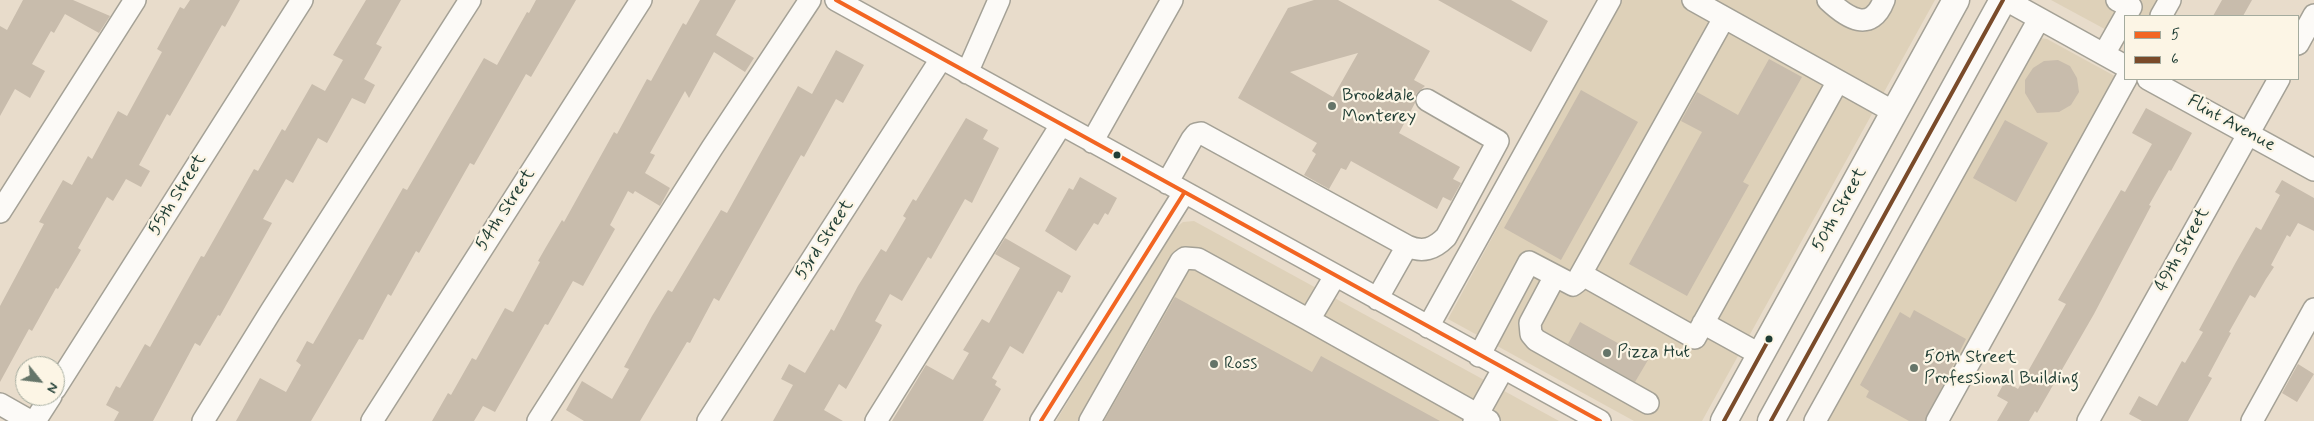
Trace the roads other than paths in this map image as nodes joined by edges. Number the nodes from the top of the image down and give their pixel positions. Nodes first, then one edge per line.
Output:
1 (135, 0) edge
2 (302, 0) edge
3 (470, 0) edge
4 (641, 0) edge
5 (810, 0) edge
6 (836, 0) edge
7 (999, 0) edge
8 (1172, 0) edge
9 (1610, 0) edge
10 (1693, 0) edge
11 (1884, 0) edge
12 (1956, 0) edge
13 (2004, 0) edge
14 (2117, 0) edge
15 (2170, 0) edge
16 (1825, 1) edge
17 (2127, 15) edge
18 (2162, 15) edge
19 (2314, 15) edge
20 (1724, 18) junction
21 (2039, 19) junction
22 (2124, 20) edge
23 (2299, 42) edge
24 (2104, 54) junction
25 (942, 59) junction
26 (2124, 65) edge
27 (967, 73) junction
28 (2125, 80) edge
29 (2150, 80) edge
30 (2278, 80) edge
31 (1838, 81) junction
32 (1427, 100) dead end
33 (1894, 112) junction
34 (1061, 125) junction
35 (2248, 134) junction
36 (1092, 142) junction
37 (2314, 170) edge
38 (1175, 188) junction
39 (0, 212) edge
40 (1408, 246) junction
41 (1581, 274) junction
42 (1335, 276) junction
43 (1555, 276) junction
44 (1377, 299) junction
45 (2314, 309) edge
46 (1309, 320) junction
47 (1704, 323) junction
48 (1428, 327) junction
49 (1761, 354) junction
50 (1479, 356) junction
51 (1503, 368) junction
52 (65, 373) edge
53 (1648, 403) dead end
54 (0, 404) edge
55 (45, 406) edge
56 (1480, 419) edge
57 (30, 421) edge
58 (35, 421) edge
59 (203, 421) edge
60 (372, 421) edge
61 (538, 421) edge
62 (708, 421) edge
63 (876, 421) edge
64 (1042, 421) edge
65 (1090, 421) edge
66 (1600, 421) edge
67 (1724, 421) edge
68 (1771, 421) edge
69 (1816, 421) edge
70 (1937, 421) edge
71 (2088, 421) edge
72 (2252, 421) edge

1 - 39 street
2 - 52 street, 55th Street
3 - 59 street
4 - 60 street, 54th Street
5 - 61 street
6 - 25 street
7 - 27 street
8 - 36 street
9 - 48 street
10 - 20 street
11 - 16 street
12 - 33 main road, 50th Street
13 - 21 street
13 - 68 main road
14 - 17 street
15 - 18 street
19 - 23 street
20 - 31 street
20 - 41 street
21 - 24 street
21 - 69 street
22 - 24 street
24 - 26 street
25 - 27 street
25 - 62 street, 53rd Street
27 - 34 street
28 - 70 street
29 - 35 street, Flint Avenue
30 - 35 street, 49th Street
31 - 33 street
31 - 47 street
32 - 40 street
33 - 49 main road, 50th Street
34 - 36 street
34 - 63 street
35 - 37 street, Flint Avenue
35 - 71 street, 49th Street
36 - 38 street
38 - 40 street
38 - 42 street
38 - 64 street
40 - 44 street
41 - 43 street
41 - 47 street
42 - 44 street
42 - 46 street
43 - 50 street
43 - 53 street
44 - 48 street
45 - 72 street
46 - 56 street
46 - 65 street
47 - 49 street
48 - 50 street
49 - 67 main road, 50th Street
50 - 51 street
51 - 56 street
51 - 66 street
54 - 57 street
55 - 58 street

